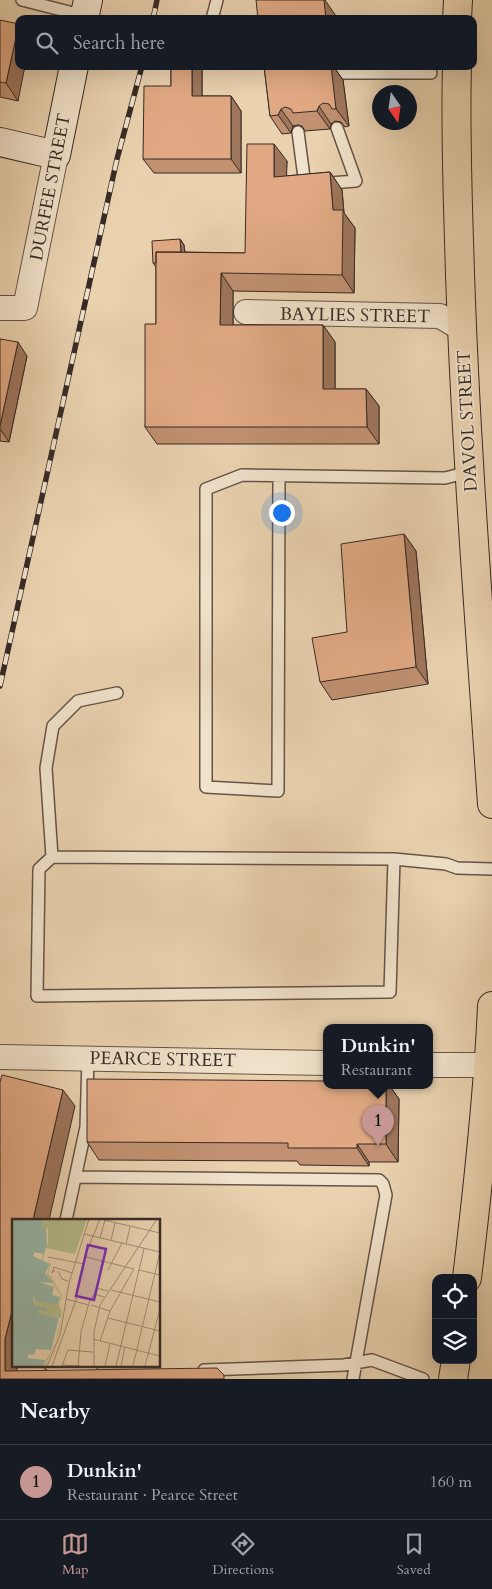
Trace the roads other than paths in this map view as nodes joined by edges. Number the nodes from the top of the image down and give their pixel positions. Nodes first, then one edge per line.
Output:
1 (217, 0) edge
2 (458, 0) edge
3 (29, 1) edge
4 (86, 12) edge
5 (213, 15) edge
6 (457, 15) edge
7 (73, 70) edge
8 (444, 70) edge
9 (342, 73) dead end
10 (338, 128) edge
11 (298, 132) edge
12 (0, 142) edge
13 (56, 155) junction
14 (0, 308) edge
15 (246, 312) dead end
16 (462, 329) junction
17 (469, 472) junction
18 (279, 476) junction
19 (117, 693) dead end
20 (492, 804) edge
21 (52, 857) junction
22 (394, 859) junction
23 (492, 869) edge
24 (492, 1006) edge
25 (0, 1057) edge
26 (88, 1058) junction
27 (323, 1063) edge
28 (433, 1065) edge
29 (489, 1065) junction
30 (76, 1177) junction
31 (66, 1219) edge
32 (467, 1274) edge
33 (356, 1363) junction
34 (455, 1364) edge
35 (52, 1366) edge
36 (106, 1370) edge
37 (192, 1370) edge
38 (250, 1374) edge
39 (353, 1379) edge
40 (423, 1379) edge
41 (453, 1379) edge

1 - 5 lane
2 - 6 highway
3 - 4 lane
7 - 13 main road, DURFEE STREET
8 - 9 lane
8 - 16 highway, DAVOL STREET
10 - 11 lane
12 - 13 main road
13 - 14 street, DURFEE STREET
15 - 16 street, BAYLIES STREET
16 - 17 highway, DAVOL STREET
17 - 18 lane
17 - 20 highway, DAVOL STREET
18 - 18 lane
19 - 21 lane
21 - 22 lane
21 - 22 lane
22 - 23 lane
24 - 29 highway
25 - 26 street, PEARCE STREET
26 - 27 street, PEARCE STREET
26 - 30 lane
28 - 29 street
29 - 32 highway
30 - 31 lane
30 - 33 lane
33 - 38 lane
33 - 39 lane
33 - 40 lane
34 - 41 highway
35 - 36 lane
37 - 38 lane

